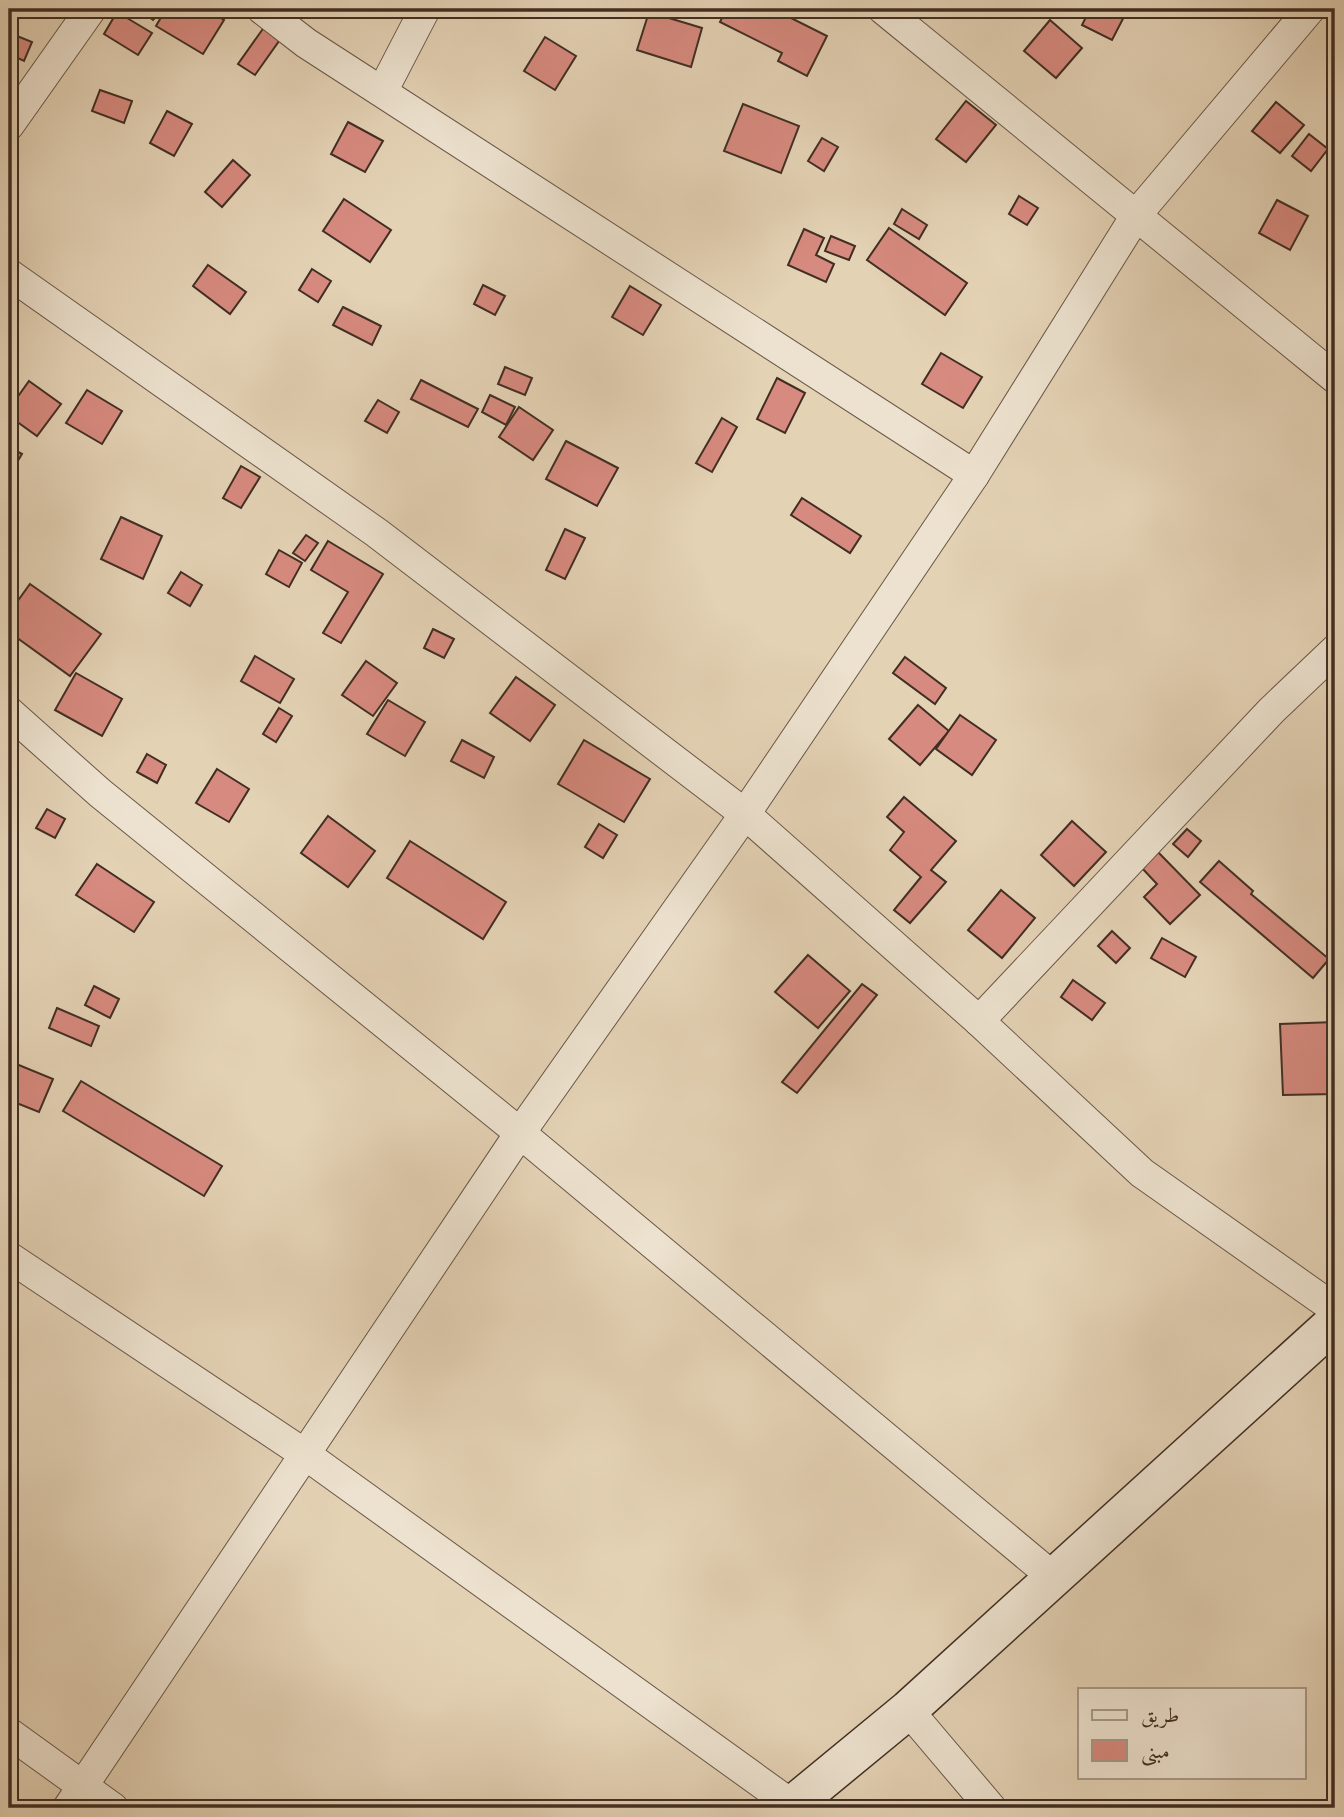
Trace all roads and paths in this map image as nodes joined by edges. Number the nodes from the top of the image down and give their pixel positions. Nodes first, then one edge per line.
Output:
1 (91, 9) edge
2 (261, 9) edge
3 (425, 9) edge
4 (883, 9) edge
5 (1310, 9) edge
6 (383, 90) junction
7 (9, 125) edge
8 (1138, 214) junction
9 (9, 274) edge
10 (1335, 378) edge
11 (974, 475) junction
12 (1335, 650) edge
13 (9, 712) edge
14 (745, 814) junction
15 (979, 1021) junction
16 (520, 1133) junction
17 (9, 1256) edge
18 (1335, 1309) edge
19 (1335, 1322) edge
20 (306, 1455) junction
21 (1054, 1577) junction
22 (908, 1710) junction
23 (9, 1733) edge
24 (76, 1796) edge
25 (790, 1807) edge
26 (113, 1808) edge
27 (992, 1808) edge

1 - 7 street
2 - 6 street
3 - 6 street
4 - 8 street
5 - 8 street
6 - 11 street
8 - 10 street
8 - 11 street
9 - 14 street
11 - 14 street
12 - 15 street
13 - 16 street
14 - 15 street
14 - 16 street
15 - 18 street
16 - 20 street
16 - 21 street
17 - 20 street
19 - 21 main road
20 - 24 street
20 - 25 street
21 - 22 main road
22 - 25 main road
22 - 27 street
23 - 24 street
24 - 26 street

